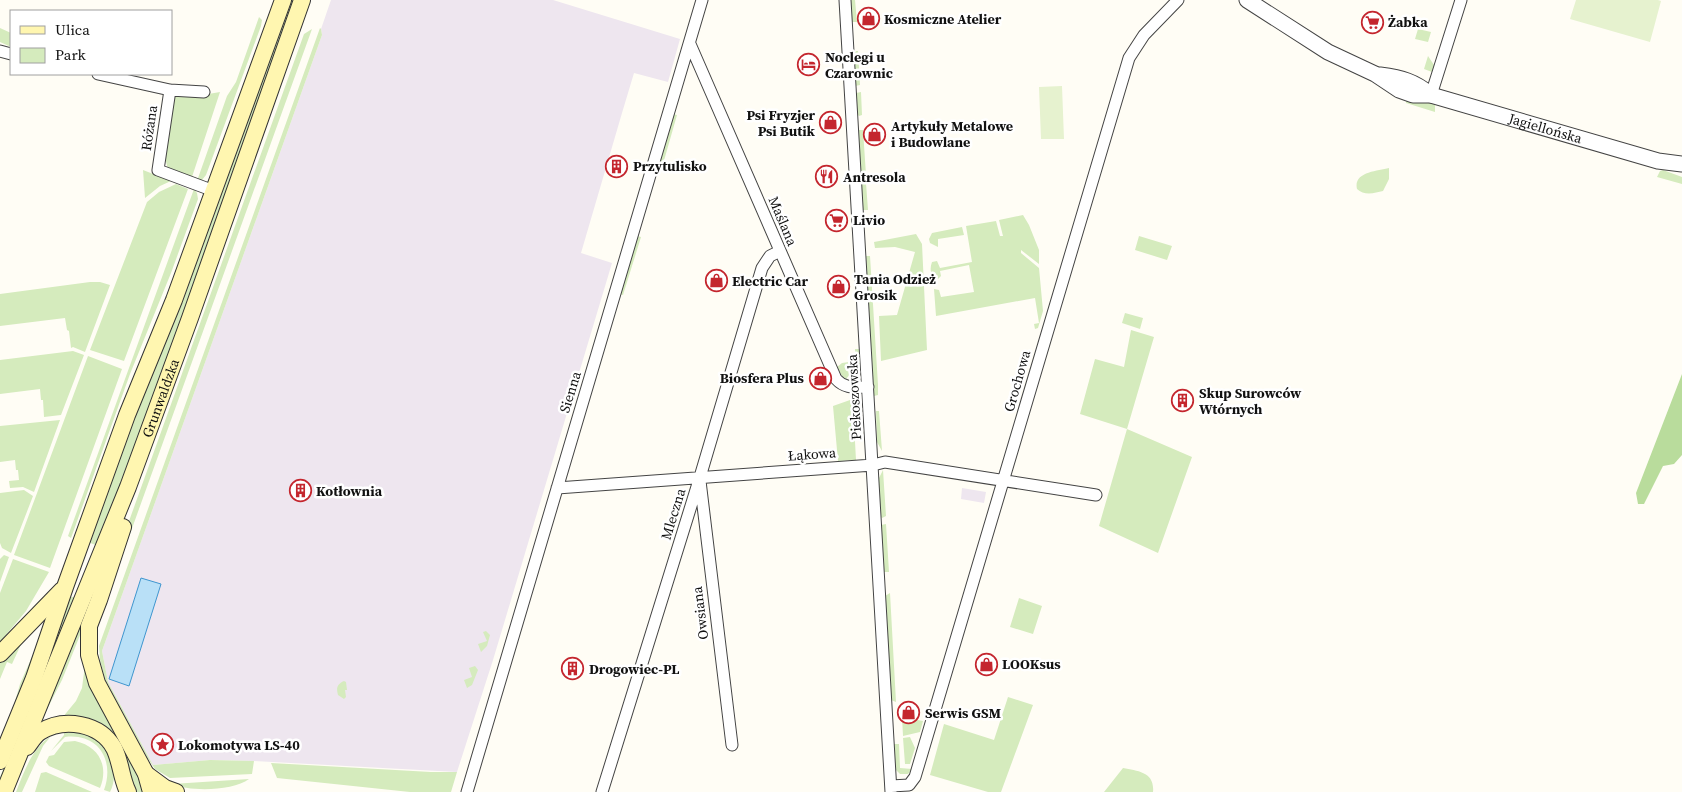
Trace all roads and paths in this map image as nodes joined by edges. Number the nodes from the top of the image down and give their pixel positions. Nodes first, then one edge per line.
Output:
1 (283, 0) edge
2 (302, 0) edge
3 (702, 0) edge
4 (845, 0) edge
5 (1178, 0) edge
6 (1246, 0) edge
7 (1461, 0) edge
8 (1258, 4) edge
9 (690, 44) junction
10 (102, 75) edge
11 (170, 90) junction
12 (204, 92) dead end
13 (1432, 95) junction
14 (1658, 161) junction
15 (1682, 164) edge
16 (1682, 173) edge
17 (214, 191) junction
18 (780, 251) junction
19 (868, 387) junction
20 (872, 464) junction
21 (700, 477) junction
22 (1003, 482) junction
23 (128, 487) junction
24 (557, 488) junction
25 (1096, 495) dead end
26 (65, 587) junction
27 (0, 654) edge
28 (732, 745) dead end
29 (8, 762) edge
30 (146, 774) junction
31 (122, 788) edge
32 (891, 789) edge
33 (4, 792) edge
34 (150, 792) edge
35 (176, 792) edge
36 (467, 792) edge
37 (602, 792) edge

1 - 17 main road, Grunwaldzka
2 - 23 main road, Grunwaldzka
3 - 9 street, Sienna
4 - 19 street, Piekoszowska
5 - 22 street, Grochowa
6 - 8 street, Jagiellońska
7 - 13 street
8 - 13 street, Jagiellońska
9 - 18 street, Maślana
9 - 24 street, Sienna
10 - 11 street, Różana
11 - 12 street, Różana
11 - 17 street, Różana
13 - 14 street, Jagiellońska
14 - 15 street, Jagiellońska
14 - 16 street, Jagiellońska
17 - 26 main road, Grunwaldzka
18 - 19 street, Maślana
18 - 21 street, Mleczna
19 - 20 street, Piekoszowska
20 - 21 street, Łąkowa
20 - 22 street, Łąkowa
20 - 32 street, Piekoszowska
21 - 24 street, Łąkowa
21 - 28 street, Owsiana
21 - 37 street, Mleczna
22 - 25 street, Łąkowa
22 - 32 street, Grochowa
23 - 29 main road, Grunwaldzka
23 - 30 main road
24 - 36 street, Sienna
26 - 27 main road
26 - 29 main road, Grunwaldzka
29 - 31 main road
29 - 33 main road, Grunwaldzka
30 - 34 main road
30 - 35 main road

